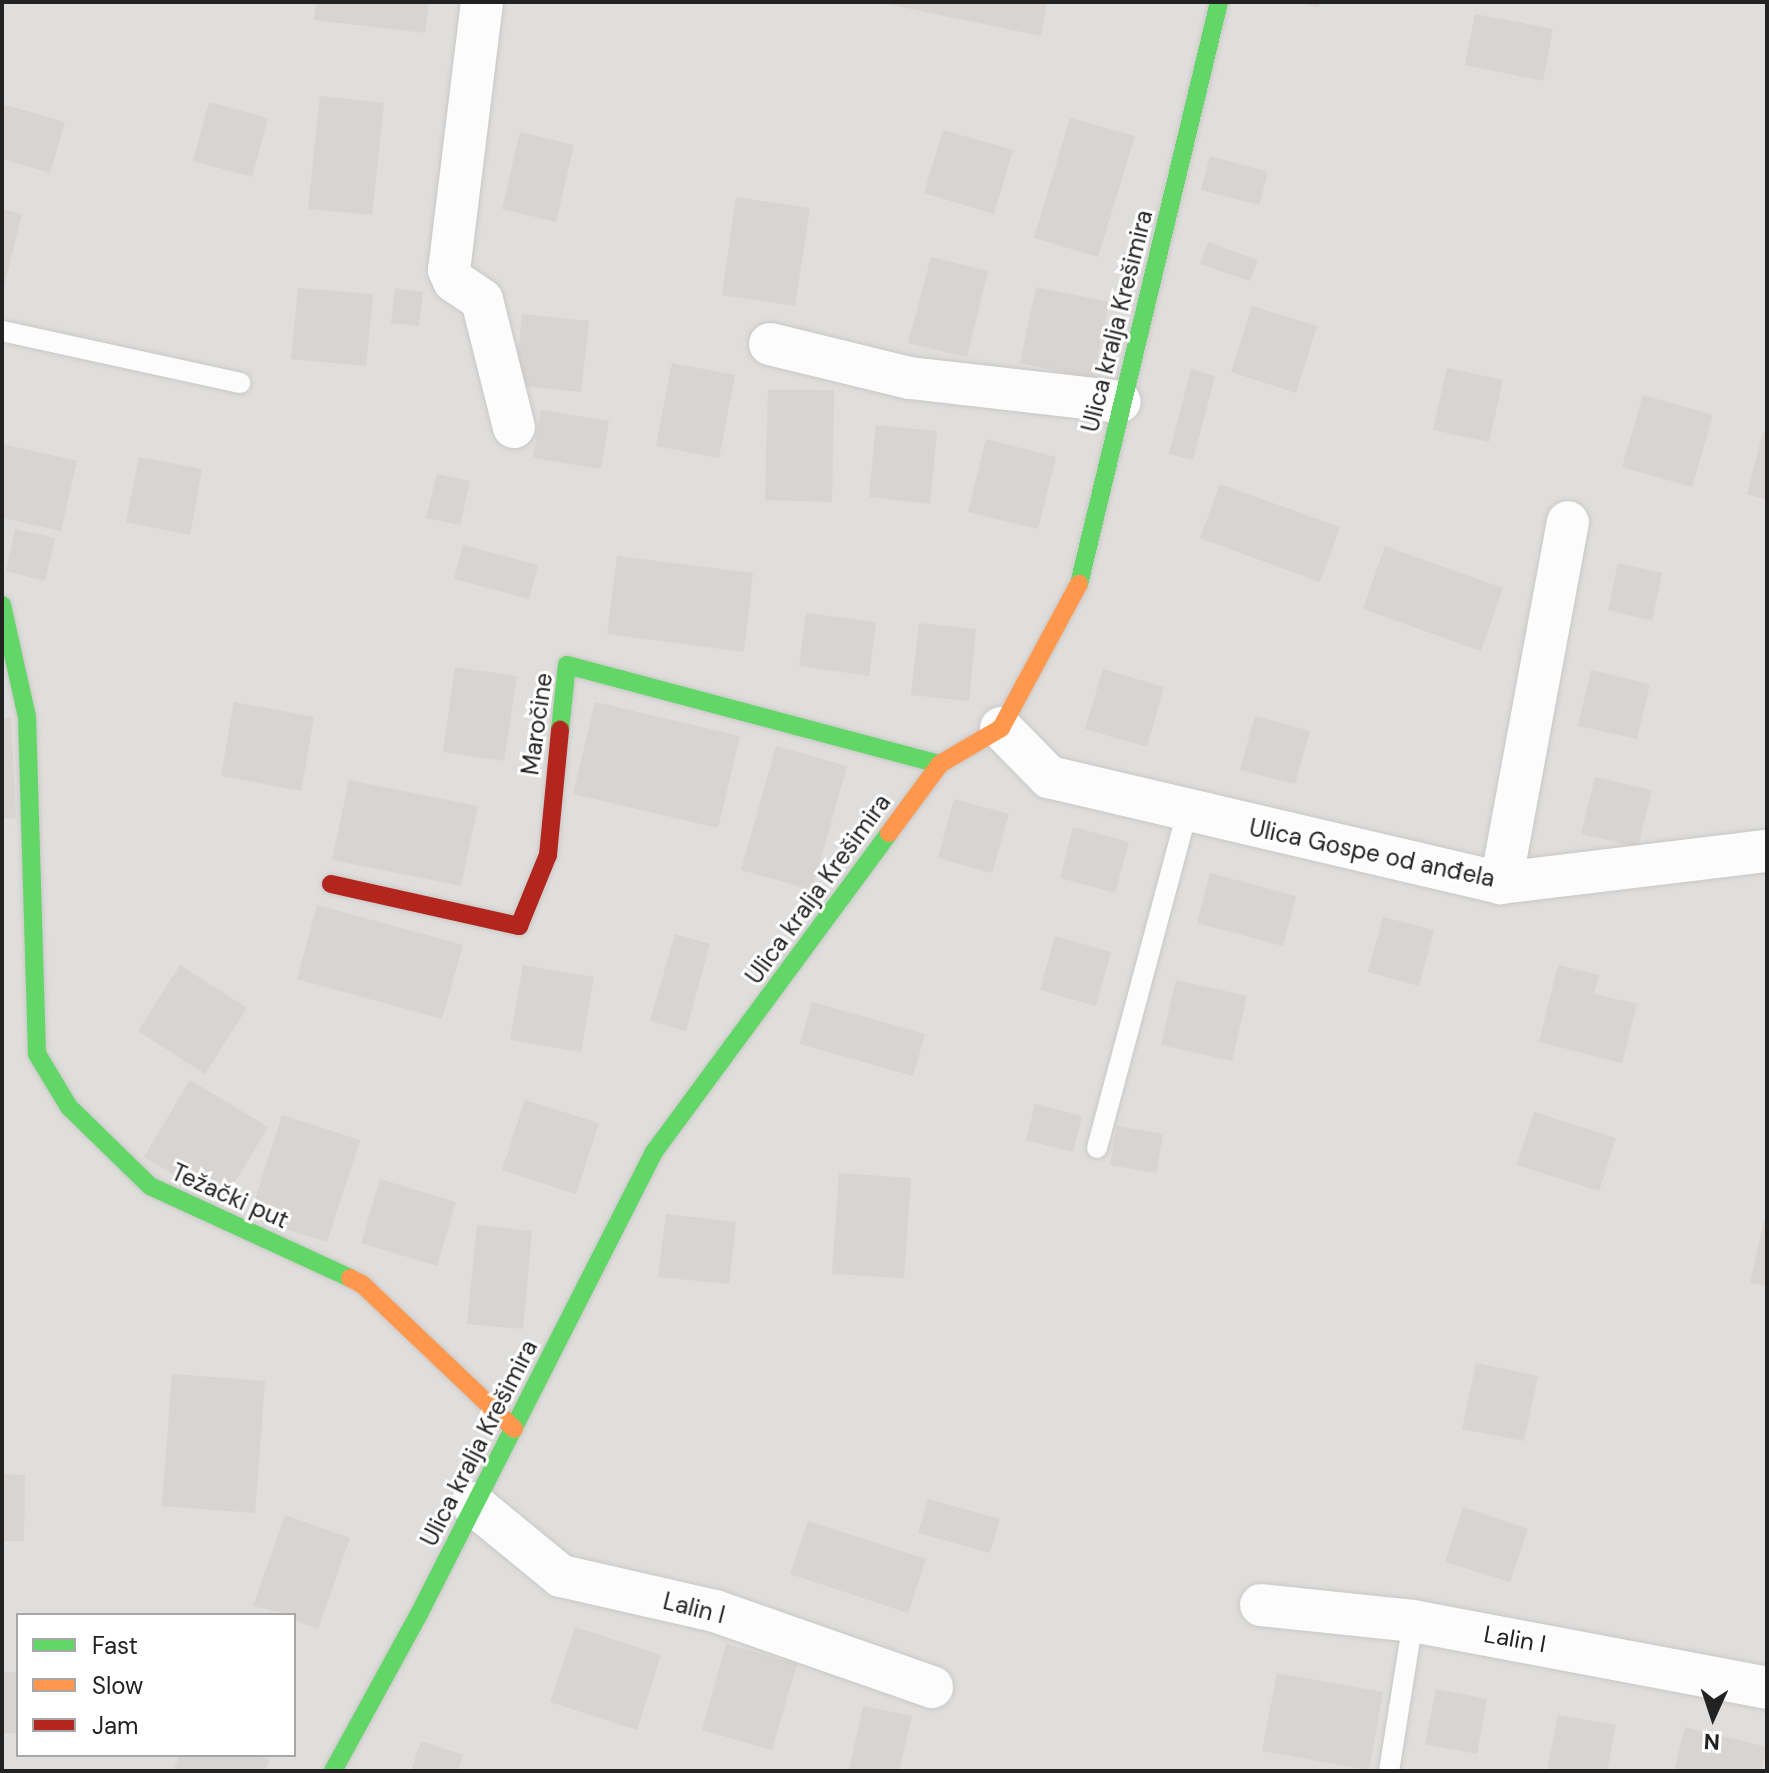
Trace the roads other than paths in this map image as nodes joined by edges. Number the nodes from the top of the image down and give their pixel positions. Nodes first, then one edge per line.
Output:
1 (482, 2) edge
2 (1219, 2) edge
3 (2, 331) edge
4 (770, 344) dead end
5 (240, 383) dead end
6 (1120, 402) junction
7 (514, 427) dead end
8 (1568, 522) dead end
9 (2, 605) edge
10 (1001, 728) junction
11 (940, 764) junction
12 (1187, 812) junction
13 (1767, 851) edge
14 (1501, 883) junction
15 (331, 884) dead end
16 (1097, 1148) dead end
17 (514, 1429) junction
18 (472, 1503) junction
19 (1261, 1605) dead end
20 (1413, 1621) junction
21 (932, 1687) dead end
22 (1767, 1688) edge
23 (333, 1771) edge
24 (1389, 1771) edge

1 - 7 street
2 - 6 street, Ulica kralja Krešimira
3 - 5 lane
4 - 6 street
6 - 10 street, Ulica kralja Krešimira
8 - 14 street
9 - 17 street, Težački put
10 - 11 street, Ulica kralja Krešimira
10 - 12 street, Ulica Gospe od anđela
11 - 15 street, Maročine
11 - 17 street, Ulica kralja Krešimira
12 - 14 street, Ulica Gospe od anđela
12 - 16 lane
13 - 14 street, Ulica Gospe od anđela
17 - 18 street, Ulica kralja Krešimira
18 - 21 street, Lalin I
18 - 23 street, Ulica kralja Krešimira
19 - 20 street, Lalin I
20 - 22 street, Lalin I
20 - 24 lane

